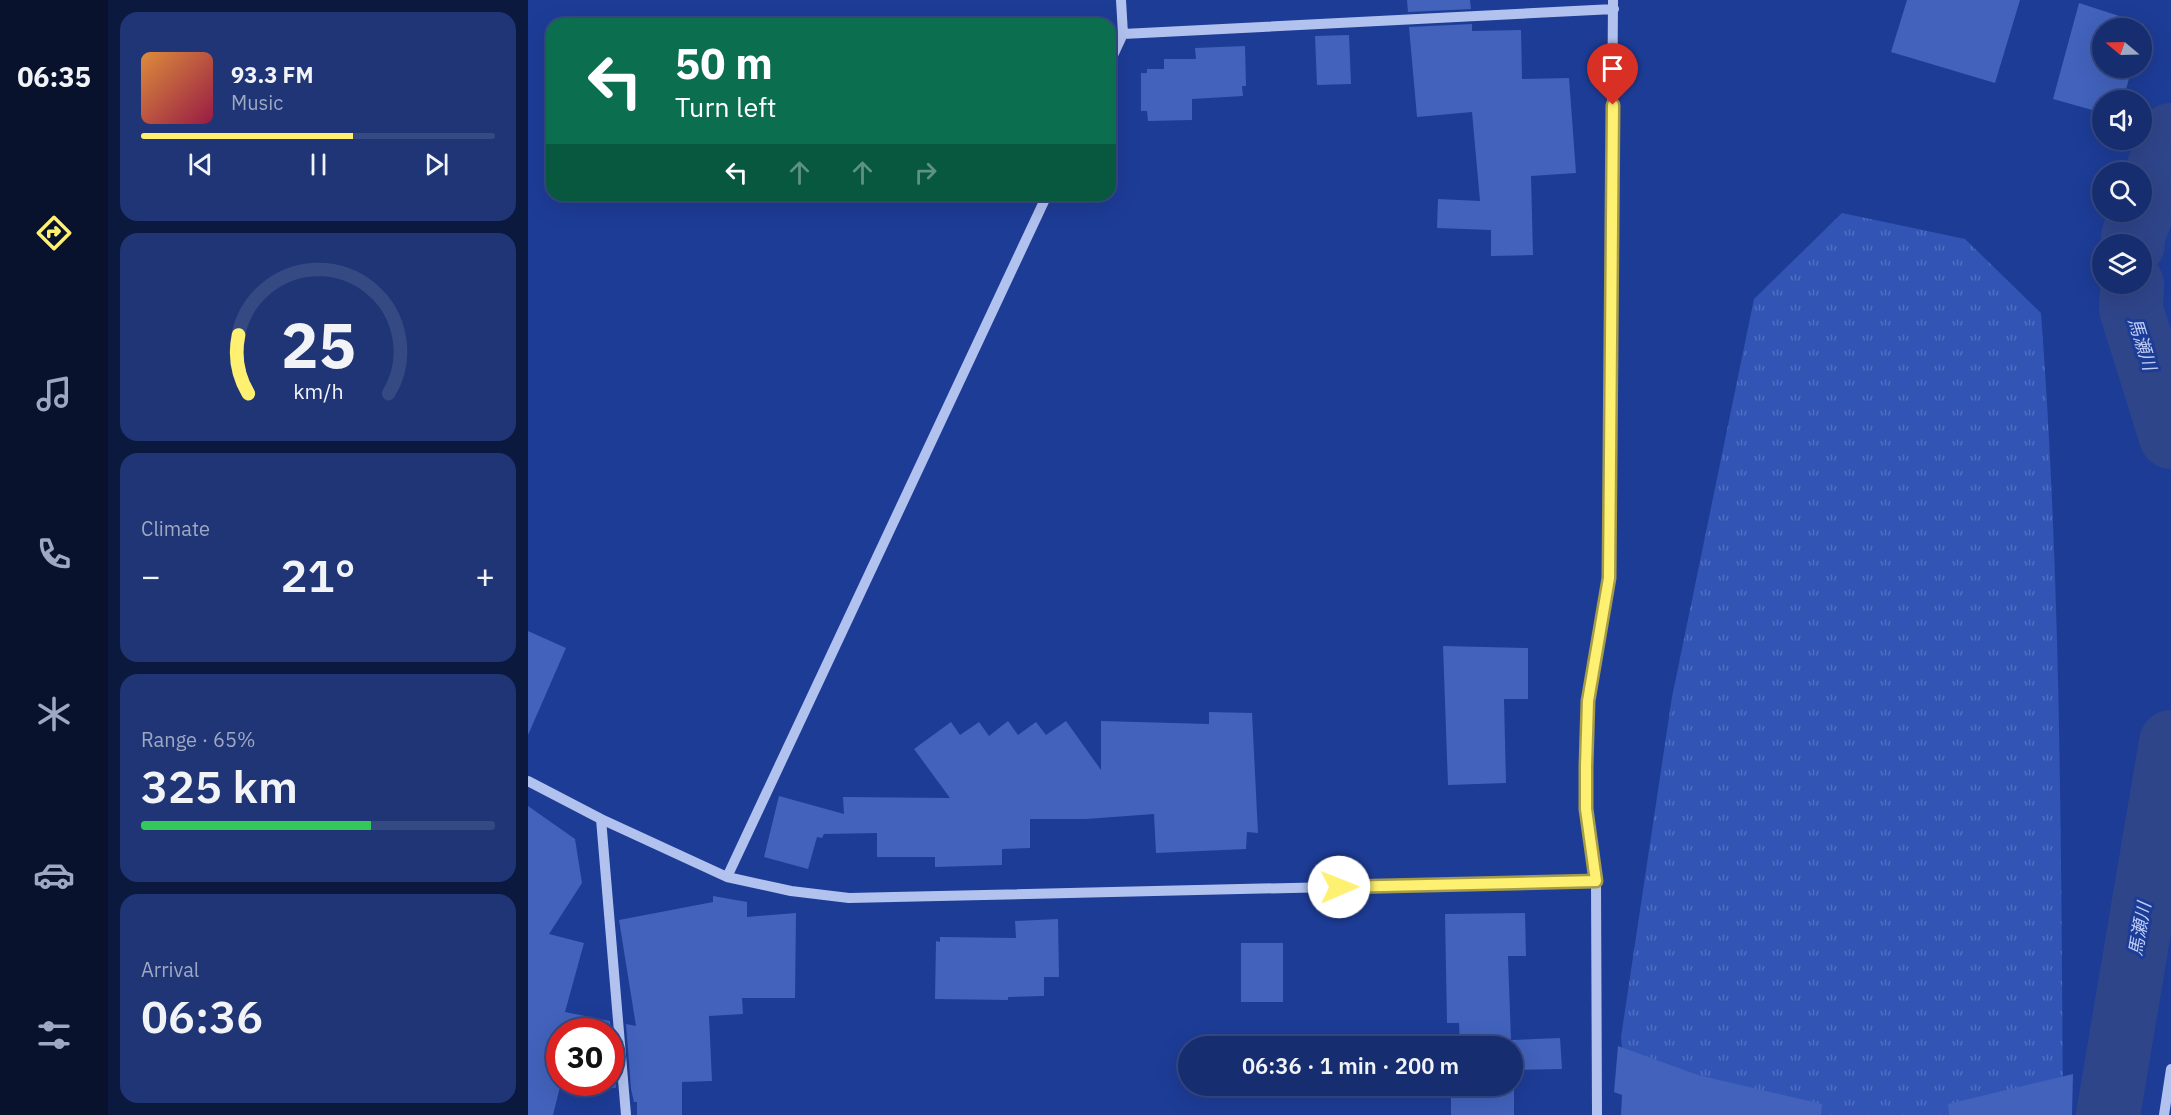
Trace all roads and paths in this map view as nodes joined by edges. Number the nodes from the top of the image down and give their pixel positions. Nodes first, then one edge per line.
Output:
1 (1121, 0) edge
2 (1614, 5) edge
3 (1123, 34) junction
4 (1116, 49) edge
5 (1044, 201) edge
6 (528, 781) edge
7 (601, 819) junction
8 (727, 877) junction
9 (1596, 881) junction
10 (2171, 1069) edge
11 (626, 1115) edge
12 (1597, 1115) edge
13 (2164, 1115) edge

1 - 3 street
2 - 3 street
2 - 9 street
3 - 4 street
5 - 8 street
6 - 7 street
7 - 8 street
7 - 11 street
8 - 9 street
9 - 12 street
10 - 13 street

